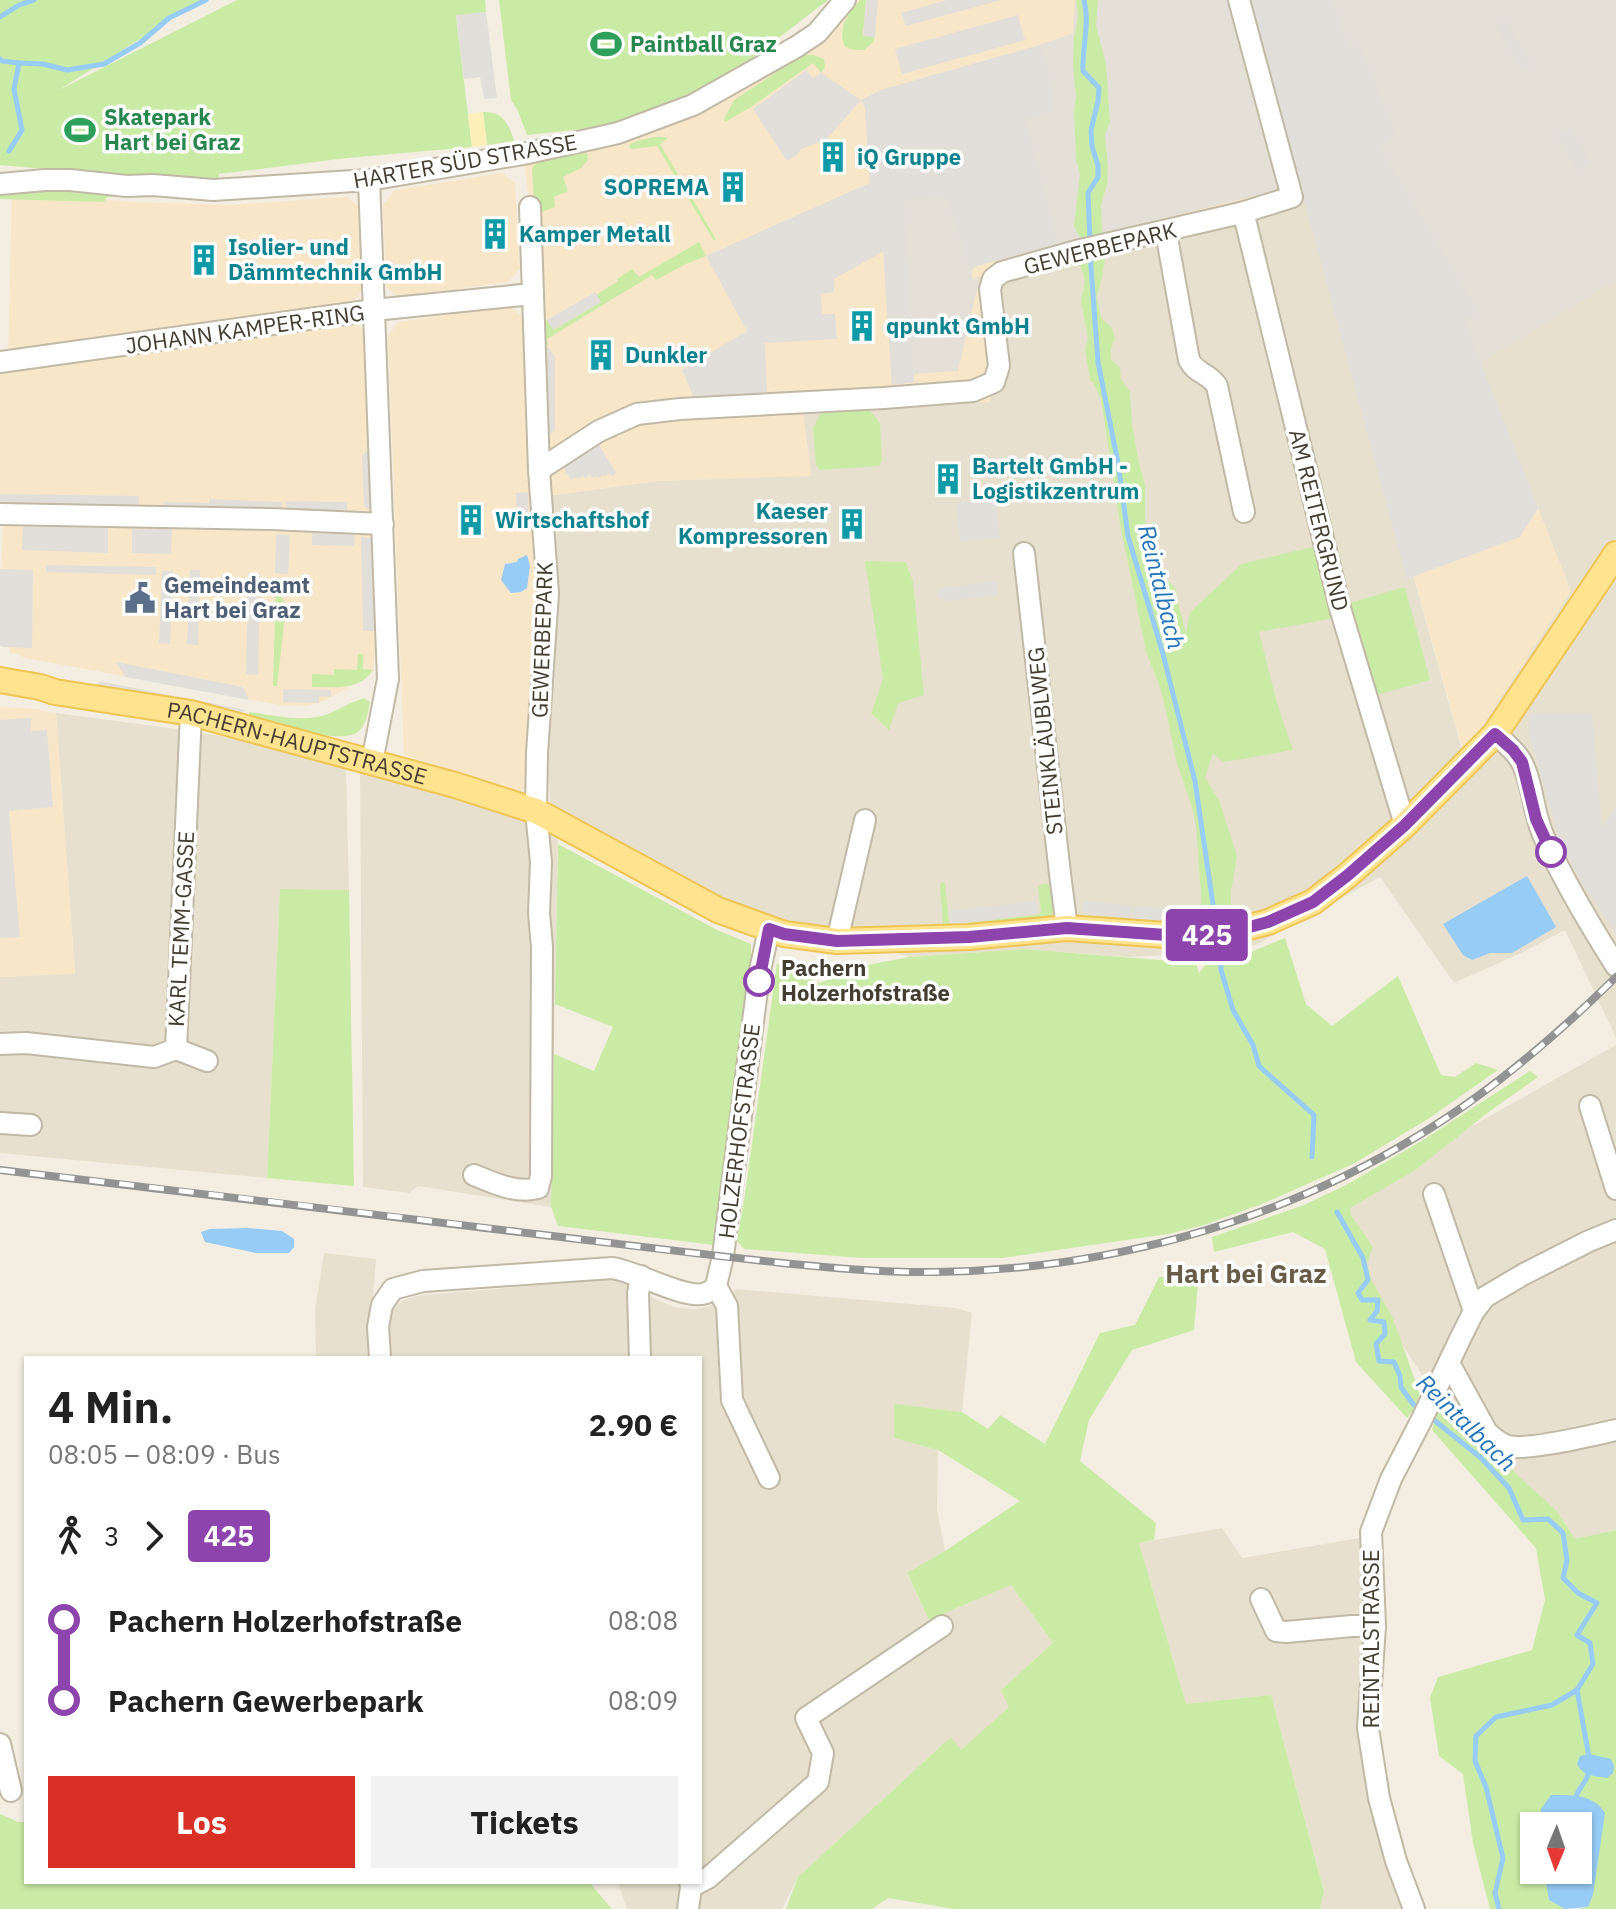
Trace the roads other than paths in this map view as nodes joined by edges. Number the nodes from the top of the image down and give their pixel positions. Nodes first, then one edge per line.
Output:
1 (845, 0) edge
2 (1239, 0) edge
3 (0, 170) edge
4 (45, 180) junction
5 (369, 180) junction
6 (0, 184) edge
7 (530, 207) dead end
8 (1241, 213) junction
9 (1166, 232) junction
10 (532, 294) junction
11 (374, 310) junction
12 (0, 362) edge
13 (539, 470) junction
14 (1244, 512) dead end
15 (0, 514) edge
16 (383, 524) junction
17 (1024, 553) dead end
18 (1616, 554) edge
19 (0, 680) edge
20 (55, 692) junction
21 (0, 696) edge
22 (191, 713) junction
23 (1495, 734) junction
24 (372, 762) junction
25 (536, 811) junction
26 (865, 820) dead end
27 (1405, 825) junction
28 (1067, 928) junction
29 (769, 929) junction
30 (837, 941) junction
31 (1616, 966) edge
32 (0, 1044) edge
33 (176, 1049) junction
34 (207, 1061) dead end
35 (1590, 1106) dead end
36 (0, 1123) edge
37 (31, 1125) dead end
38 (474, 1175) dead end
39 (1616, 1189) edge
40 (1434, 1194) dead end
41 (1616, 1230) edge
42 (641, 1276) junction
43 (716, 1286) junction
44 (1474, 1311) junction
45 (380, 1356) edge
46 (640, 1356) edge
47 (1449, 1363) junction
48 (1616, 1430) edge
49 (769, 1478) dead end
50 (1261, 1599) dead end
51 (942, 1626) dead end
52 (1375, 1626) junction
53 (0, 1744) edge
54 (11, 1791) dead end
55 (702, 1880) edge
56 (690, 1884) edge
57 (688, 1909) edge
58 (1414, 1909) edge

1 - 5 street, HARTER SÜD STRASSE
2 - 8 street, GEWERBEPARK
3 - 4 street, HARTER SÜD STRASSE
4 - 5 street, HARTER SÜD STRASSE
4 - 6 street, HARTER SÜD STRASSE
5 - 11 street
7 - 10 street, GEWERBEPARK
8 - 9 street, GEWERBEPARK
8 - 27 street, AM REITERGRUND
9 - 13 street, GEWERBEPARK
9 - 14 street
10 - 11 street
10 - 13 street, GEWERBEPARK
11 - 12 street, JOHANN KAMPER-RING
11 - 16 street, JOHANN KAMPER-RING
13 - 25 street, GEWERBEPARK
15 - 16 street
16 - 24 street, JOHANN KAMPER-RING
17 - 28 street, STEINKLÄUBLWEG
18 - 23 main road, PACHERN-HAUPTSTRASSE
19 - 20 main road, PACHERN-HAUPTSTRASSE
20 - 21 main road, PACHERN-HAUPTSTRASSE
20 - 22 main road, PACHERN-HAUPTSTRASSE
22 - 24 main road, PACHERN-HAUPTSTRASSE
22 - 33 street, KARL TEMM-GASSE
23 - 27 main road, PACHERN-HAUPTSTRASSE
23 - 31 street
24 - 25 main road, PACHERN-HAUPTSTRASSE
25 - 29 main road, PACHERN-HAUPTSTRASSE
25 - 38 street
26 - 30 street
27 - 28 main road, PACHERN-HAUPTSTRASSE
28 - 30 main road, PACHERN-HAUPTSTRASSE
29 - 30 main road, PACHERN-HAUPTSTRASSE
29 - 43 street, HOLZERHOFSTRASSE
32 - 33 street, KARL TEMM-GASSE
33 - 34 street
35 - 39 street
36 - 37 street
40 - 44 street
41 - 44 street, REINTALSTRASSE
42 - 43 street
42 - 45 street
42 - 46 street
43 - 49 street, HOLZERHOFSTRASSE
44 - 47 street, REINTALSTRASSE
47 - 48 street
47 - 52 street, REINTALSTRASSE
50 - 52 street
51 - 55 street
52 - 58 street, REINTALSTRASSE
53 - 54 street
56 - 57 street

